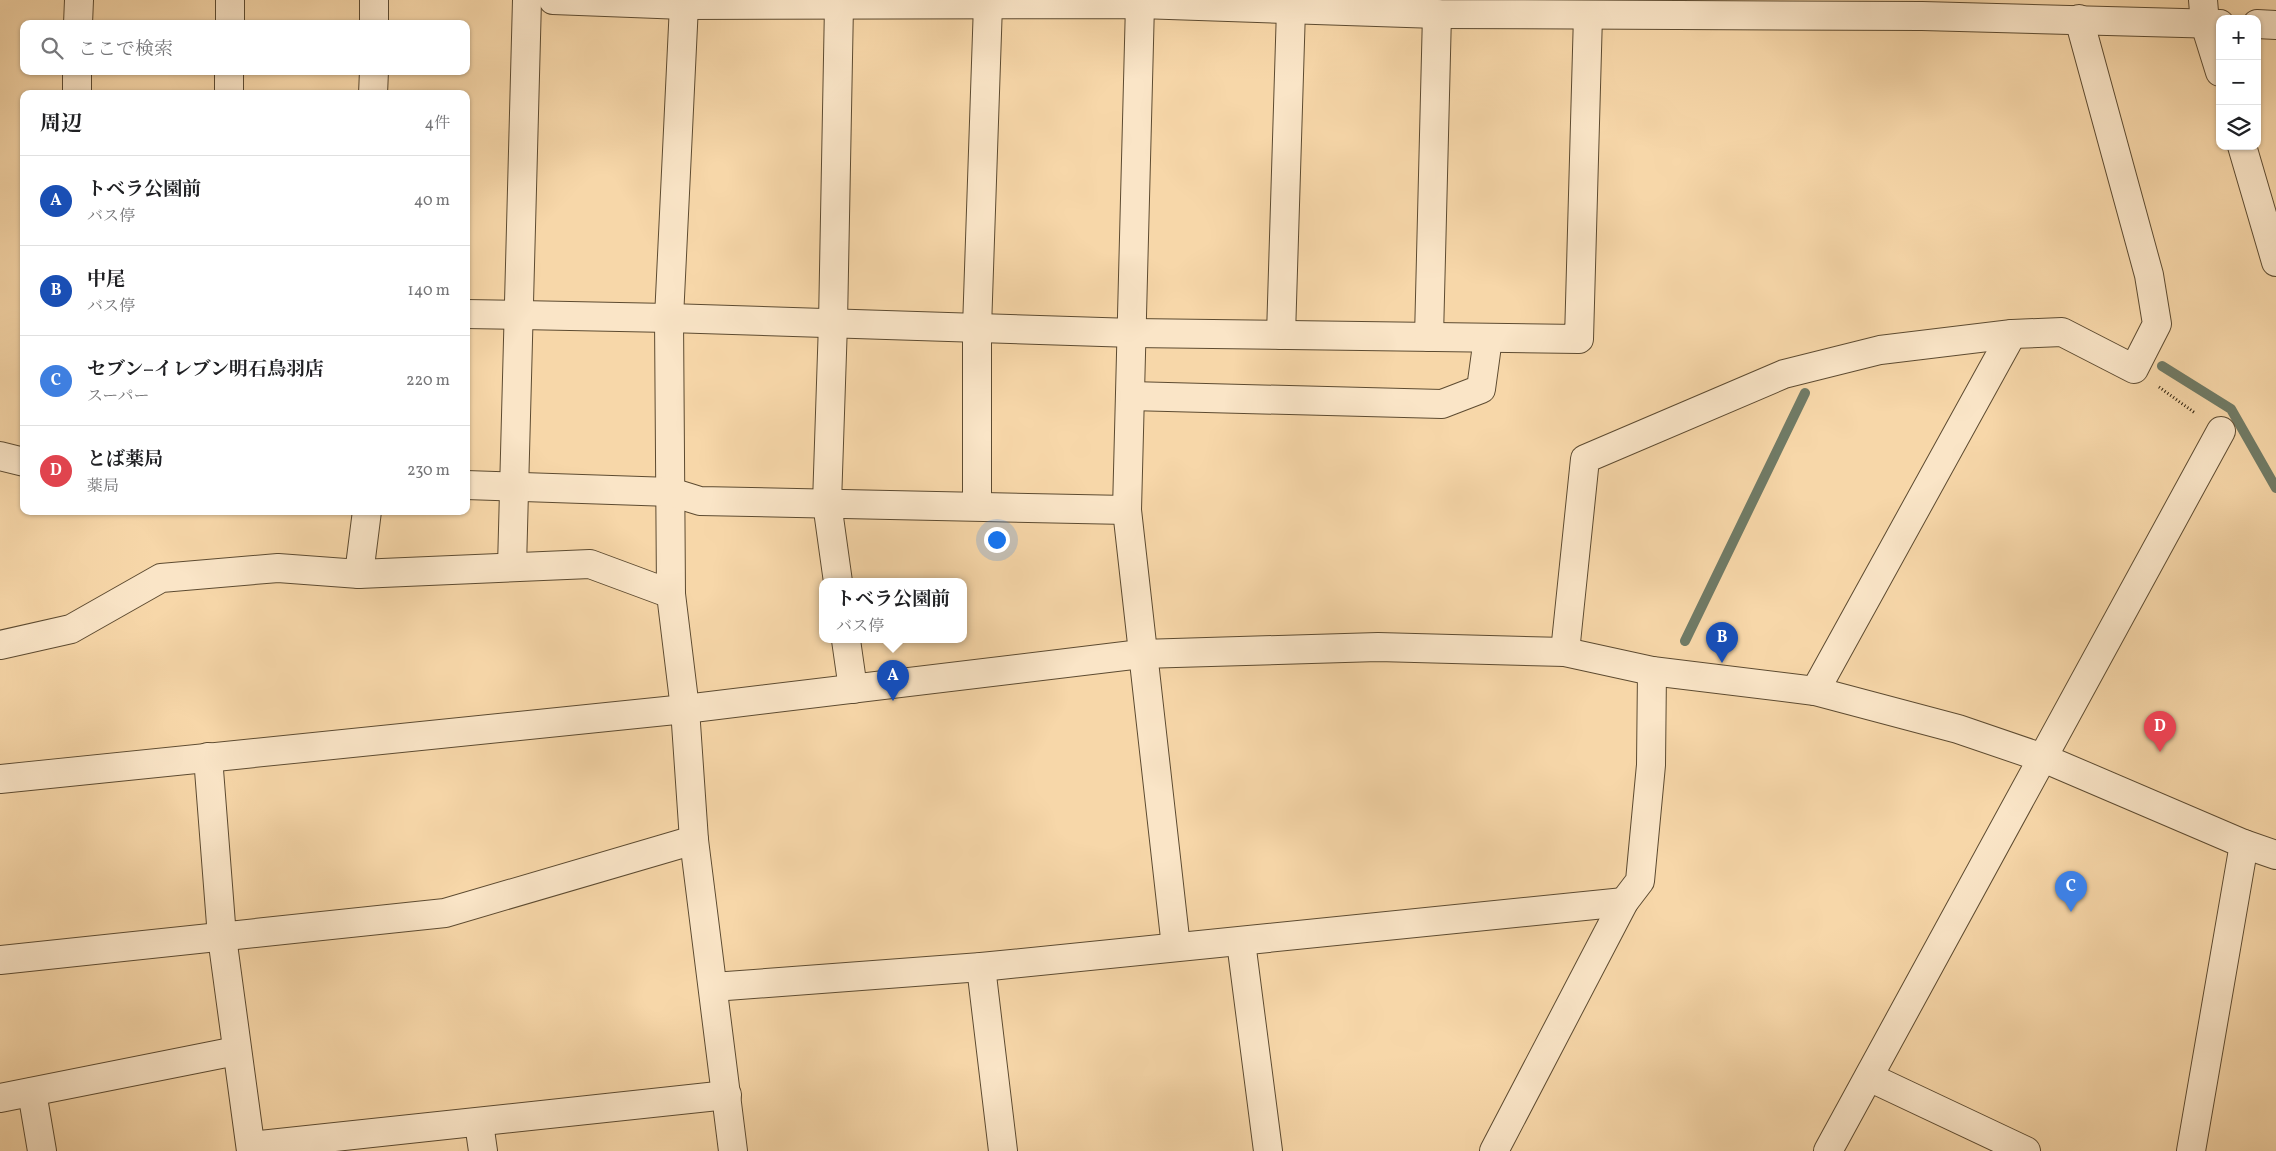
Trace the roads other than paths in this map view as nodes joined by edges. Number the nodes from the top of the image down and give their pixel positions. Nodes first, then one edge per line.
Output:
1 (79, 0) edge
2 (230, 0) edge
3 (374, 0) edge
4 (526, 0) edge
5 (553, 0) edge
6 (684, 4) junction
7 (988, 4) junction
8 (1140, 4) junction
9 (839, 5) junction
10 (1402, 6) edge
11 (1923, 8) edge
12 (1291, 9) junction
13 (1436, 14) junction
14 (1588, 15) junction
15 (2209, 16) edge
16 (2079, 19) junction
17 (78, 20) edge
18 (230, 20) edge
19 (374, 20) edge
20 (2261, 24) edge
21 (2276, 25) edge
22 (2218, 60) edge
23 (77, 75) edge
24 (229, 75) edge
25 (374, 75) edge
26 (77, 90) edge
27 (229, 90) edge
28 (373, 90) edge
29 (2243, 150) edge
30 (2276, 262) edge
31 (470, 314) edge
32 (519, 315) junction
33 (669, 318) junction
34 (833, 323) junction
35 (977, 328) junction
36 (1133, 333) junction
37 (2012, 334) junction
38 (1281, 335) junction
39 (1429, 337) junction
40 (1488, 338) junction
41 (1130, 396) junction
42 (2222, 432) road end
43 (0, 456) edge
44 (20, 461) edge
45 (470, 486) edge
46 (515, 487) junction
47 (671, 492) junction
48 (827, 503) junction
49 (977, 506) junction
50 (1127, 510) junction
51 (366, 515) edge
52 (512, 567) junction
53 (359, 574) junction
54 (837, 578) edge
55 (671, 594) junction
56 (846, 643) edge
57 (0, 645) edge
58 (1566, 652) junction
59 (1141, 654) junction
60 (1652, 671) junction
61 (853, 689) junction
62 (1815, 692) junction
63 (684, 709) junction
64 (208, 757) junction
65 (2043, 758) junction
66 (0, 779) edge
67 (694, 840) junction
68 (2244, 844) junction
69 (2276, 855) edge
70 (1624, 902) junction
71 (222, 936) junction
72 (1241, 942) junction
73 (1176, 947) junction
74 (0, 960) edge
75 (981, 967) junction
76 (712, 987) junction
77 (236, 1051) junction
78 (1869, 1077) junction
79 (32, 1092) junction
80 (726, 1095) junction
81 (0, 1098) edge
82 (479, 1122) junction
83 (251, 1148) edge
84 (42, 1151) edge
85 (483, 1151) edge
86 (733, 1151) edge
87 (1002, 1151) edge
88 (1268, 1151) edge
89 (1494, 1151) edge
90 (1828, 1151) edge
91 (2026, 1151) edge
92 (2191, 1151) edge

1 - 17 street
2 - 18 street
3 - 19 street
4 - 32 street
5 - 6 street
6 - 9 street
6 - 33 street
7 - 8 street
7 - 9 street
7 - 35 street
8 - 12 street
8 - 36 street
9 - 34 street
10 - 12 street
10 - 13 street
11 - 14 street
11 - 16 street
12 - 38 street
13 - 14 street
13 - 39 street
14 - 40 street
15 - 16 street
15 - 22 street
16 - 37 street
20 - 21 street
23 - 26 street
24 - 27 street
25 - 28 street
29 - 30 street
31 - 32 street
32 - 33 street
32 - 46 street
33 - 34 street
33 - 47 street
34 - 35 street
34 - 48 street
35 - 36 street
35 - 49 street
36 - 38 street
36 - 41 street
37 - 58 street
37 - 62 street
38 - 39 street
39 - 40 street
40 - 41 street
41 - 50 street
42 - 65 street
43 - 44 street
45 - 46 street
46 - 47 street
46 - 52 street
47 - 48 street
47 - 55 street
48 - 49 street
48 - 54 street
49 - 50 street
50 - 59 street
51 - 53 street
52 - 53 street
52 - 55 street
53 - 57 street
55 - 63 street
56 - 61 street
58 - 59 street
58 - 60 street
59 - 61 street
59 - 73 street
60 - 62 street
60 - 70 street
61 - 63 street
62 - 65 street
63 - 64 street
63 - 67 street
64 - 66 street
64 - 71 street
65 - 68 street
65 - 78 street
67 - 71 street
67 - 76 street
68 - 69 street
68 - 92 street
70 - 72 street
70 - 89 street
71 - 74 street
71 - 77 street
72 - 73 street
72 - 88 street
73 - 75 street
75 - 76 street
75 - 87 street
76 - 80 street
77 - 79 street
77 - 83 street
78 - 90 street
78 - 91 street
79 - 81 street
79 - 84 street
80 - 82 street
80 - 86 street
82 - 83 street
82 - 85 street

